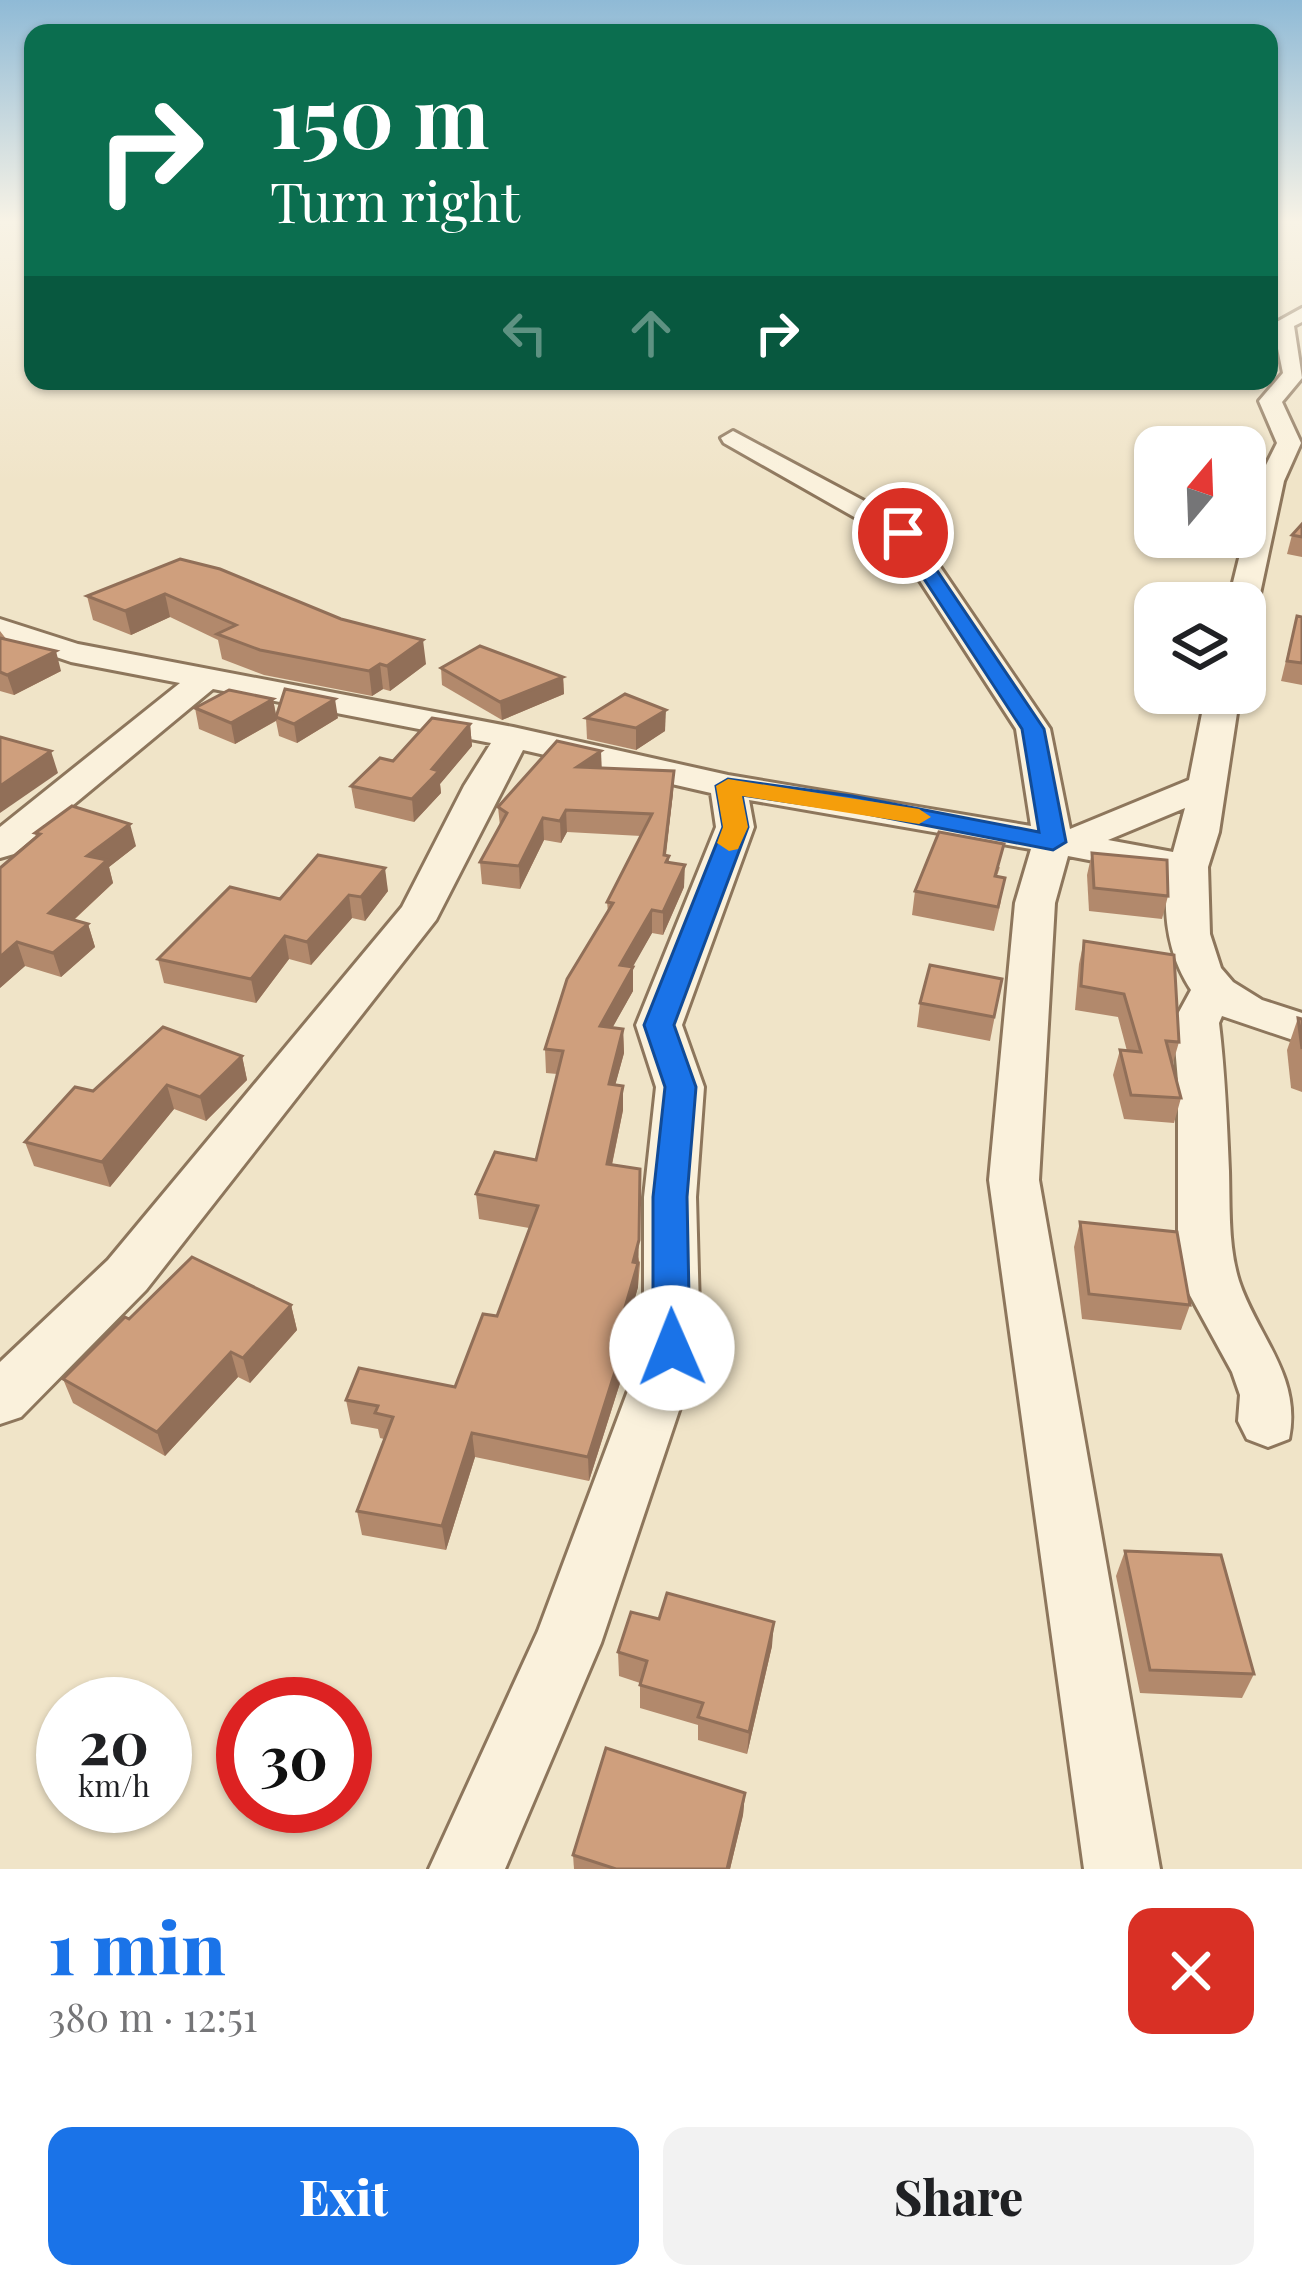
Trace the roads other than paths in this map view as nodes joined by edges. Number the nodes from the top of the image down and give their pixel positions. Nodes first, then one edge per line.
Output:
1 (1302, 314) edge
2 (1296, 349) edge
3 (734, 438) dead end
4 (1268, 497) junction
5 (1302, 504) edge
6 (1248, 582) edge
7 (0, 628) edge
8 (209, 676) junction
9 (1219, 714) edge
10 (512, 736) junction
11 (728, 786) junction
12 (1204, 788) junction
13 (1059, 843) junction
14 (0, 846) edge
15 (1188, 867) junction
16 (1213, 990) junction
17 (1302, 1028) edge
18 (0, 1399) edge
19 (1268, 1421) dead end
20 (467, 1869) edge
21 (1122, 1869) edge

1 - 2 street
2 - 4 street
3 - 13 street
4 - 5 street
4 - 6 street
7 - 8 street
8 - 10 street
8 - 14 street
9 - 12 street
10 - 11 street
10 - 18 street
11 - 13 street
11 - 20 street
12 - 13 street
12 - 15 street
13 - 15 street
13 - 21 street
15 - 16 street
16 - 17 street
16 - 19 street

